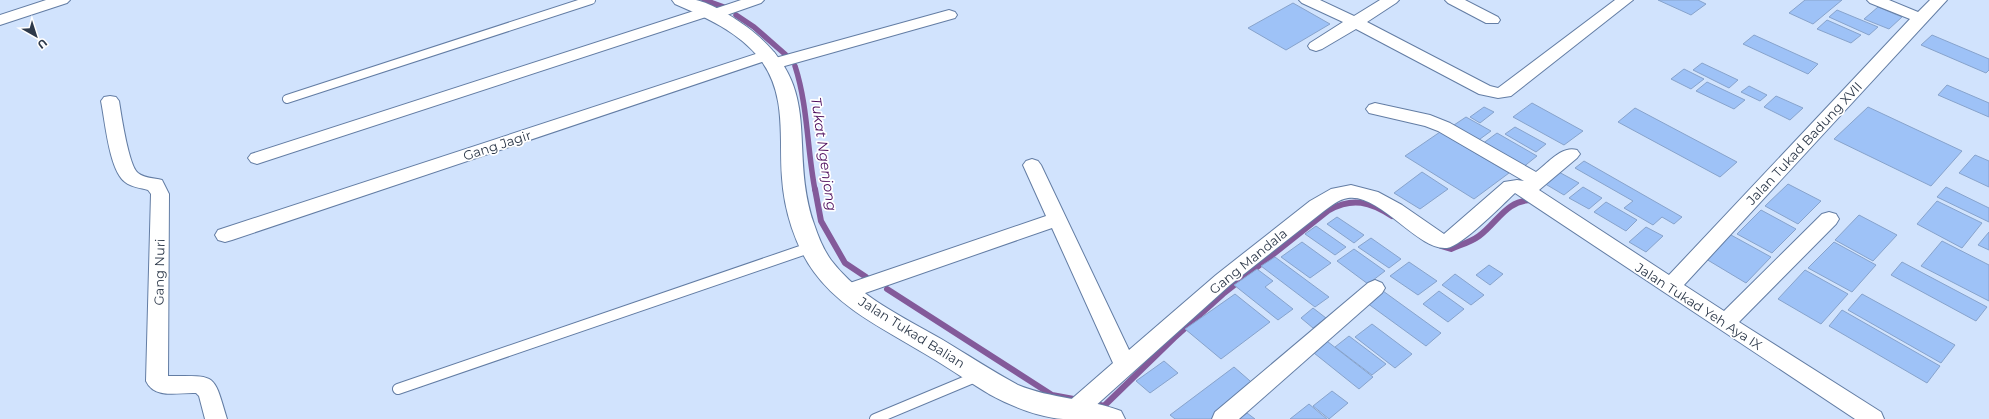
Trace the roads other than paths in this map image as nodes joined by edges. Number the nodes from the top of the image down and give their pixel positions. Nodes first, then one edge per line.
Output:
1 (62, 0) edge
2 (591, 0) edge
3 (681, 0) edge
4 (756, 0) edge
5 (1307, 0) edge
6 (1391, 0) edge
7 (1453, 0) edge
8 (1625, 0) edge
9 (1875, 0) edge
10 (1939, 0) edge
11 (711, 12) junction
12 (949, 15) dead end
13 (1920, 18) junction
14 (0, 20) edge
15 (1492, 20) dead end
16 (1355, 22) junction
17 (1316, 46) dead end
18 (769, 57) junction
19 (287, 99) dead end
20 (110, 101) dead end
21 (1375, 109) dead end
22 (486, 142) dead end
23 (1571, 154) dead end
24 (257, 158) dead end
25 (1032, 165) dead end
26 (1532, 186) junction
27 (1058, 219) junction
28 (1829, 219) dead end
29 (225, 235) dead end
30 (812, 247) junction
31 (1670, 287) junction
32 (1375, 288) dead end
33 (848, 291) junction
34 (1725, 323) junction
35 (1125, 365) junction
36 (979, 375) junction
37 (398, 389) dead end
38 (1075, 410) junction
39 (216, 419) edge
40 (875, 419) edge
41 (1112, 419) edge
42 (1223, 419) edge
43 (1873, 419) edge

1 - 14 street
2 - 19 lane
3 - 11 street, Jalan Tukad Balian
4 - 11 street
5 - 16 street
6 - 16 street
7 - 15 street
8 - 16 street
9 - 13 street
10 - 13 street, Jalan Tukad Badung XVII
11 - 18 street, Jalan Tukad Balian
11 - 24 street
12 - 18 street
13 - 31 street, Jalan Tukad Badung XVII
16 - 17 street
18 - 22 street, Gang Jagir
18 - 29 street, Gang Jagir
18 - 30 street, Jalan Tukad Balian
20 - 39 street, Gang Nuri
21 - 26 street, Jalan Tukad Yeh Aya IX
23 - 26 street
25 - 27 street
26 - 31 street, Jalan Tukad Yeh Aya IX
26 - 35 street, Gang Mandala
27 - 33 street
27 - 35 street
28 - 34 street
30 - 33 street, Jalan Tukad Balian
30 - 37 lane
31 - 34 street, Jalan Tukad Yeh Aya IX
32 - 42 street
33 - 36 street, Jalan Tukad Balian
34 - 43 street, Jalan Tukad Yeh Aya IX
35 - 38 street, Gang Mandala
36 - 38 street, Jalan Tukad Balian
36 - 40 lane
38 - 41 street, Jalan Tukad Balian

